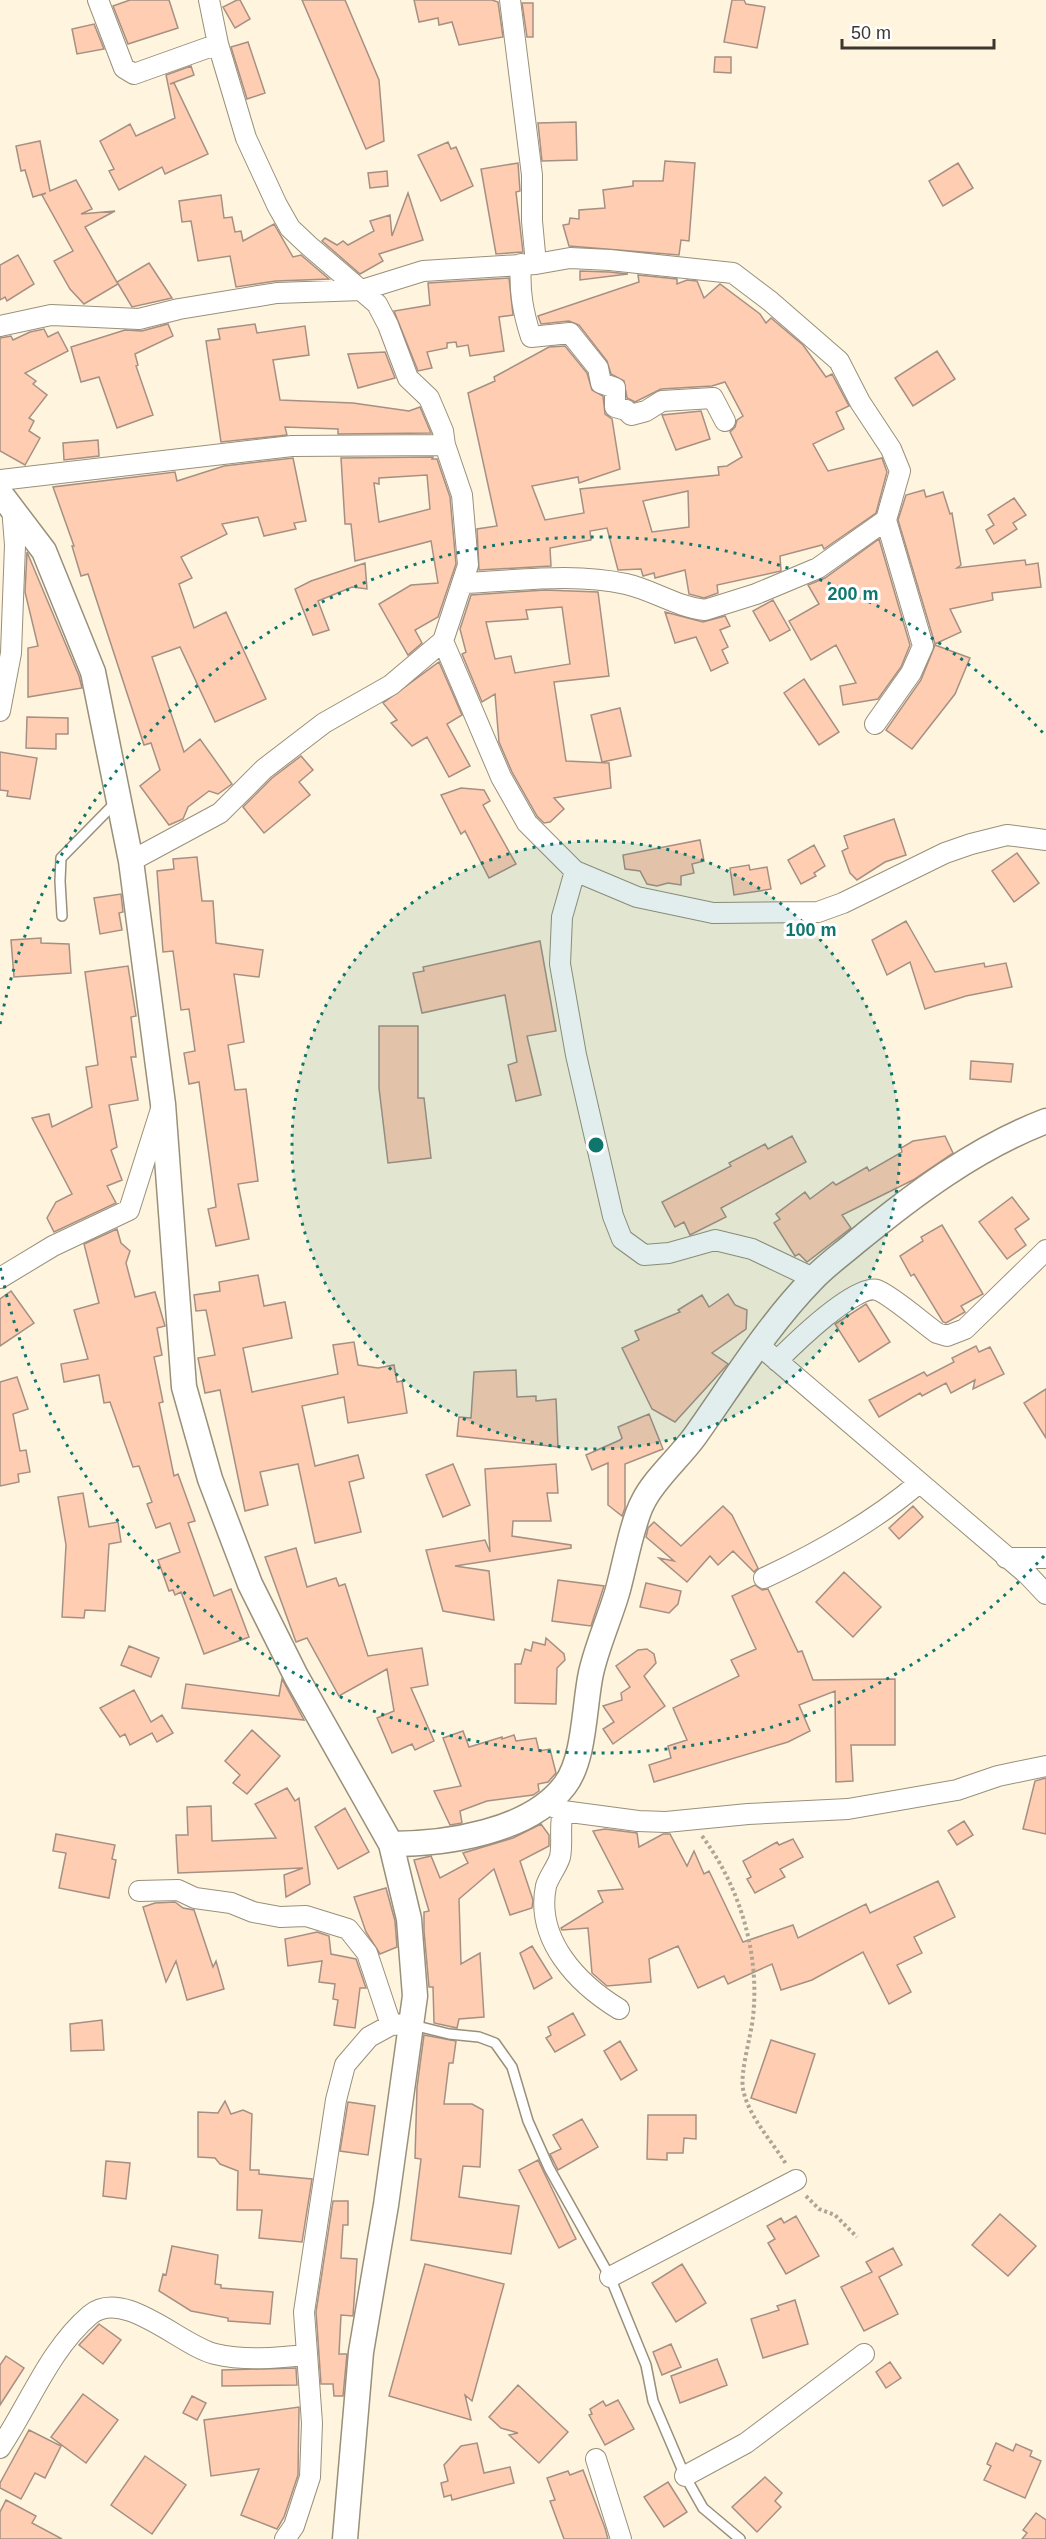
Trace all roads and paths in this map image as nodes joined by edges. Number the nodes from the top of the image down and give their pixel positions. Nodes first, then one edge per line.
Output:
1 (98, 0) edge
2 (209, 0) edge
3 (510, 0) edge
4 (218, 44) junction
5 (529, 264) junction
6 (362, 290) junction
7 (0, 326) edge
8 (725, 421) dead end
9 (445, 445) junction
10 (0, 480) edge
11 (6, 500) edge
12 (886, 520) junction
13 (463, 583) junction
14 (442, 640) junction
15 (0, 711) edge
16 (875, 724) dead end
17 (118, 799) junction
18 (1046, 840) edge
19 (131, 861) junction
20 (575, 872) junction
21 (63, 916) dead end
22 (163, 1104) junction
23 (1046, 1121) edge
24 (1046, 1250) edge
25 (0, 1278) edge
26 (813, 1278) junction
27 (768, 1353) junction
28 (919, 1483) junction
29 (1006, 1558) junction
30 (1046, 1558) edge
31 (764, 1578) dead end
32 (1046, 1594) edge
33 (1046, 1766) edge
34 (555, 1808) junction
35 (689, 1819) junction
36 (391, 1844) junction
37 (139, 1891) dead end
38 (619, 2009) dead end
39 (401, 2025) junction
40 (796, 2180) junction
41 (857, 2237) dead end
42 (610, 2277) junction
43 (864, 2354) dead end
44 (306, 2355) junction
45 (0, 2448) edge
46 (596, 2459) dead end
47 (685, 2476) junction
48 (285, 2539) edge
49 (345, 2539) edge
50 (621, 2539) edge
51 (740, 2539) edge

1 - 4 street
2 - 4 street
3 - 5 street
4 - 6 street
5 - 6 street
5 - 8 street
5 - 12 street
6 - 7 street
6 - 9 street
9 - 10 street
9 - 13 street
11 - 15 street
11 - 17 street
12 - 13 street
12 - 16 street
13 - 14 street
14 - 19 street
14 - 20 street
17 - 19 street
17 - 21 lane
18 - 20 street
19 - 22 street
20 - 26 street
22 - 25 street
22 - 36 street
23 - 26 street
24 - 27 street
26 - 27 street
27 - 28 street
27 - 34 street
28 - 29 street
28 - 31 street
29 - 30 street
29 - 32 street
33 - 35 street
34 - 35 street
34 - 36 street
34 - 38 street
35 - 40 path
36 - 39 street
37 - 39 street
39 - 42 lane
39 - 44 street
39 - 49 street
40 - 41 path
40 - 42 street
42 - 47 lane
43 - 47 street
44 - 45 street
44 - 48 street
46 - 50 street
47 - 51 lane

